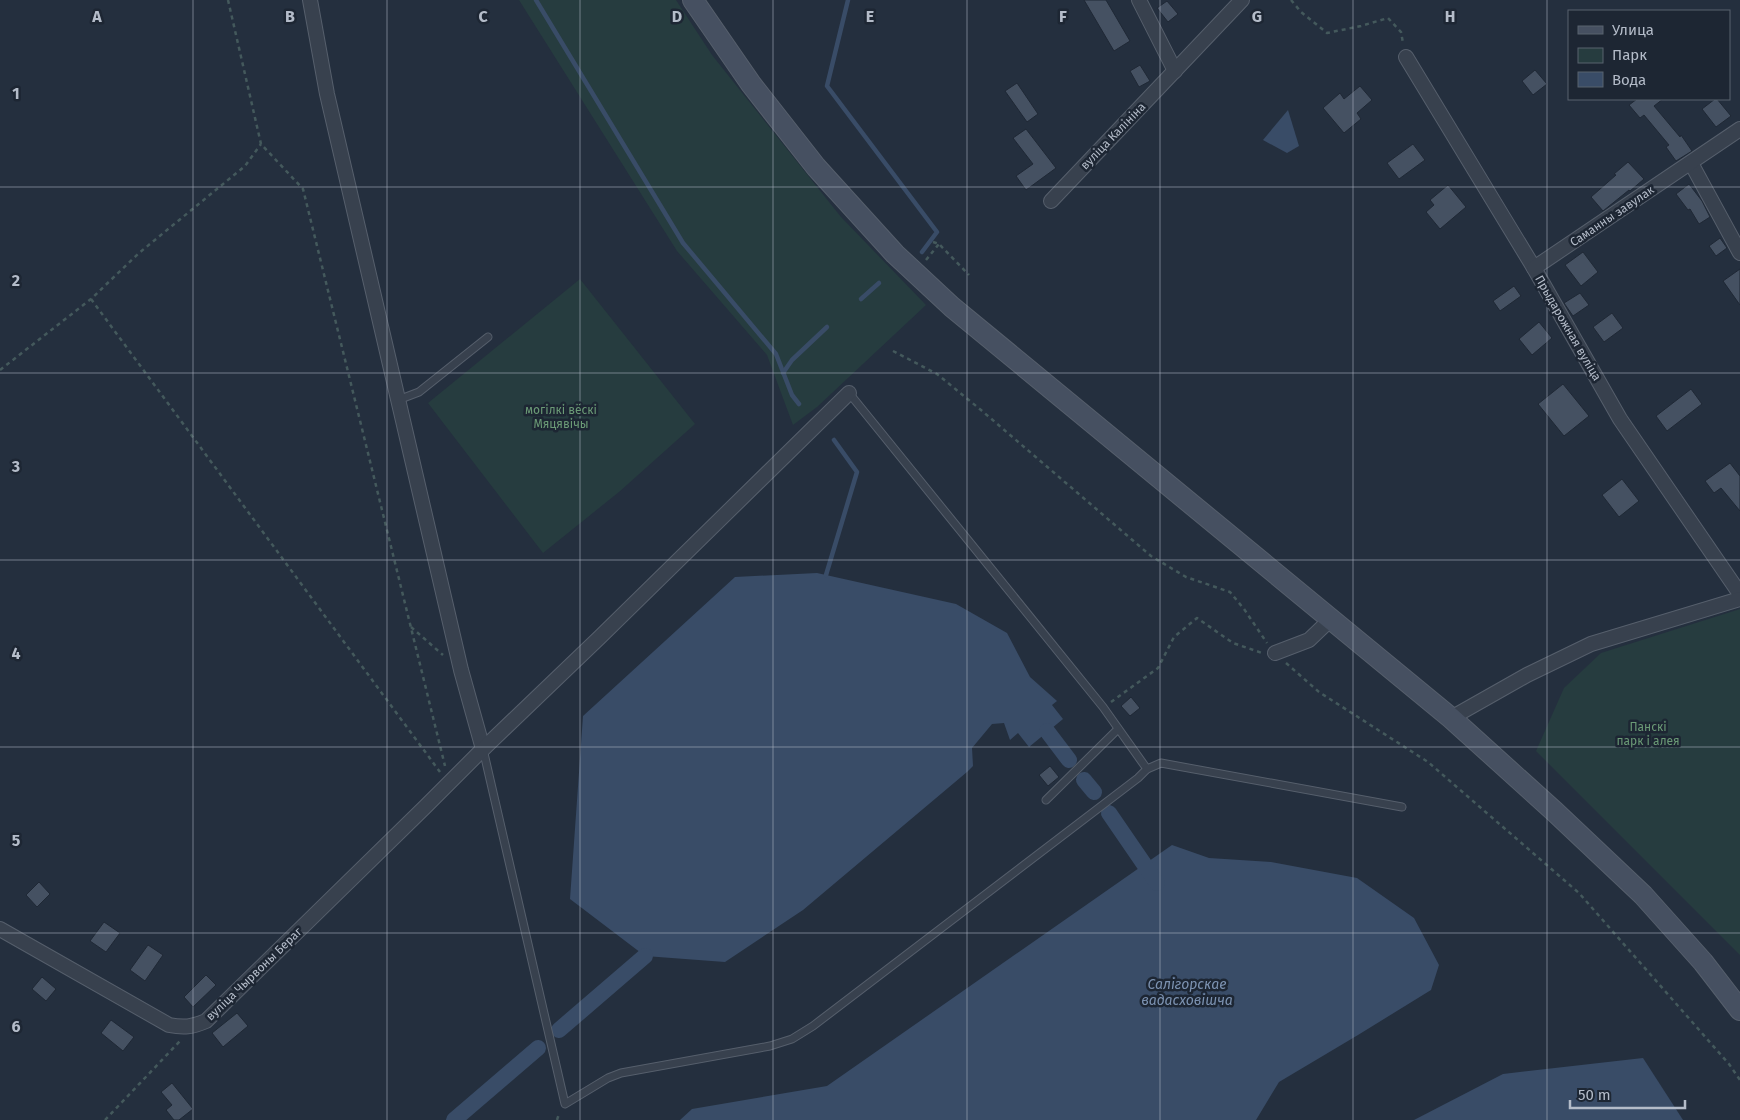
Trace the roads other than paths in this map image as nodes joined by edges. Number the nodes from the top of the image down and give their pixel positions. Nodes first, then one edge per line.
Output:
1 (310, 0) edge
2 (693, 0) edge
3 (1139, 0) edge
4 (1242, 0) edge
5 (1406, 57) road end
6 (1175, 71) junction
7 (1740, 129) edge
8 (1690, 163) junction
9 (1051, 201) dead end
10 (1740, 253) edge
11 (1534, 268) junction
12 (488, 337) dead end
13 (849, 393) joint
14 (398, 400) junction
15 (1740, 594) edge
16 (1740, 599) edge
17 (1332, 618) junction
18 (1275, 653) road end
19 (1451, 718) junction
20 (1118, 729) junction
21 (483, 749) junction
22 (1147, 769) junction
23 (1046, 800) dead end
24 (1402, 808) dead end
25 (0, 929) edge
26 (1740, 1010) edge

1 - 14 street
2 - 17 main road
3 - 6 street
4 - 6 street, вуліца Калініна
5 - 11 street, Прыдарожная вуліца
6 - 9 street, вуліца Калініна
7 - 8 street, Саманны завулак
8 - 10 street
8 - 11 street, Саманны завулак
11 - 15 street, Прыдарожная вуліца
12 - 14 lane
13 - 20 lane
13 - 21 street, вуліца Чырвоны Бераг
14 - 21 street
16 - 19 street
17 - 18 street
17 - 19 main road
19 - 26 main road
20 - 22 lane
20 - 23 lane
21 - 22 lane
21 - 25 street, вуліца Чырвоны Бераг
22 - 24 lane

